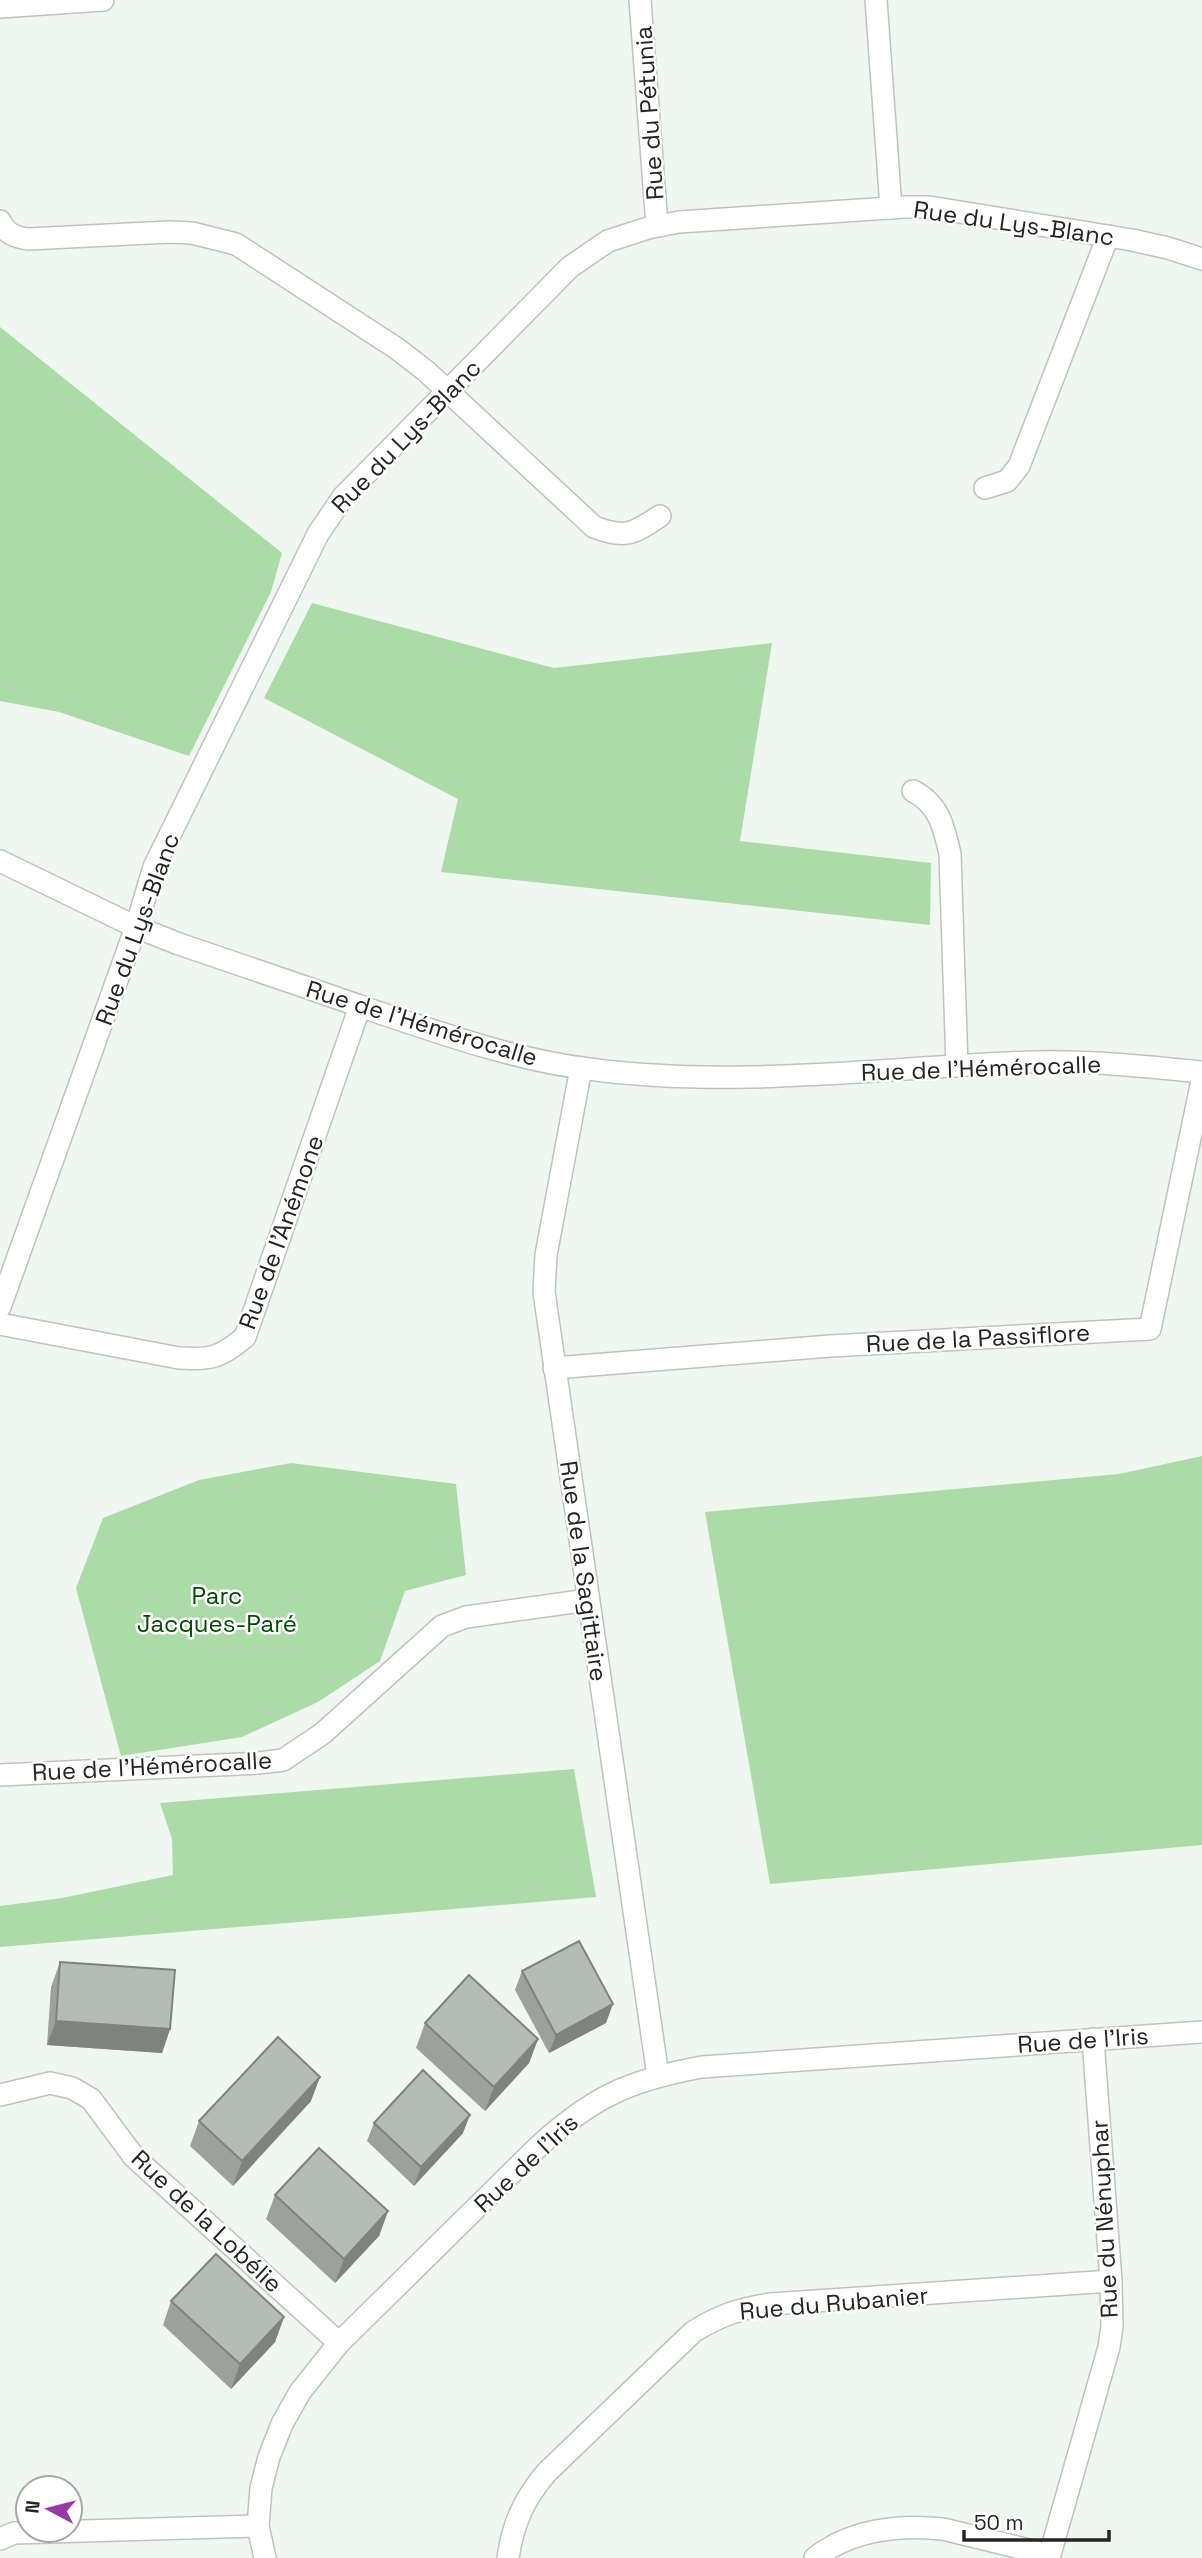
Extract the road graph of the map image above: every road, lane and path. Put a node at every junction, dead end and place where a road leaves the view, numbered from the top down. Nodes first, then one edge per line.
1 (103, 0) edge
2 (640, 0) edge
3 (876, 0) edge
4 (0, 8) edge
5 (891, 208) junction
6 (0, 221) edge
7 (657, 226) junction
8 (1108, 236) junction
9 (1202, 259) edge
10 (447, 392) junction
11 (985, 488) dead end
12 (660, 516) dead end
13 (913, 791) dead end
14 (0, 861) edge
15 (136, 927) junction
16 (360, 1006) junction
17 (957, 1066) junction
18 (581, 1068) junction
19 (1202, 1072) edge
20 (1202, 1081) edge
21 (0, 1307) edge
22 (0, 1324) edge
23 (554, 1368) junction
24 (589, 1600) junction
25 (0, 1775) edge
26 (1202, 2032) edge
27 (1093, 2039) junction
28 (658, 2076) junction
29 (0, 2095) edge
30 (1111, 2281) junction
31 (340, 2343) junction
32 (258, 2526) junction
33 (0, 2539) edge
34 (1049, 2557) edge
35 (265, 2558) edge
36 (508, 2558) edge
37 (815, 2558) edge

1 - 4 street
2 - 7 street, Rue du Pétunia
3 - 5 street
5 - 7 street, Rue du Lys-Blanc
5 - 8 street, Rue du Lys-Blanc
6 - 10 street
7 - 10 street, Rue du Lys-Blanc
8 - 9 street, Rue du Lys-Blanc
8 - 11 street
10 - 12 street
10 - 15 street, Rue du Lys-Blanc
13 - 17 street
14 - 15 street, Rue de l'Hémérocalle
15 - 16 street, Rue de l'Hémérocalle
15 - 21 street, Rue du Lys-Blanc
16 - 18 street, Rue de l'Hémérocalle
16 - 22 street, Rue de l'Anémone
17 - 18 street, Rue de l'Hémérocalle
17 - 19 street, Rue de l'Hémérocalle
18 - 23 street, Rue de la Sagittaire
20 - 23 street, Rue de la Passiflore
23 - 24 street, Rue de la Sagittaire
24 - 25 street, Rue de l'Hémérocalle
24 - 28 street, Rue de la Sagittaire
26 - 27 street, Rue de l'Iris
27 - 28 street, Rue de l'Iris
27 - 30 street, Rue du Nénuphar
28 - 31 street, Rue de l'Iris
29 - 31 street, Rue de la Lobélie
30 - 34 street, Rue du Nénuphar
30 - 36 street, Rue du Rubanier
31 - 32 street, Rue de l'Iris
32 - 33 street
32 - 35 street, Rue de l'Iris
34 - 37 street

